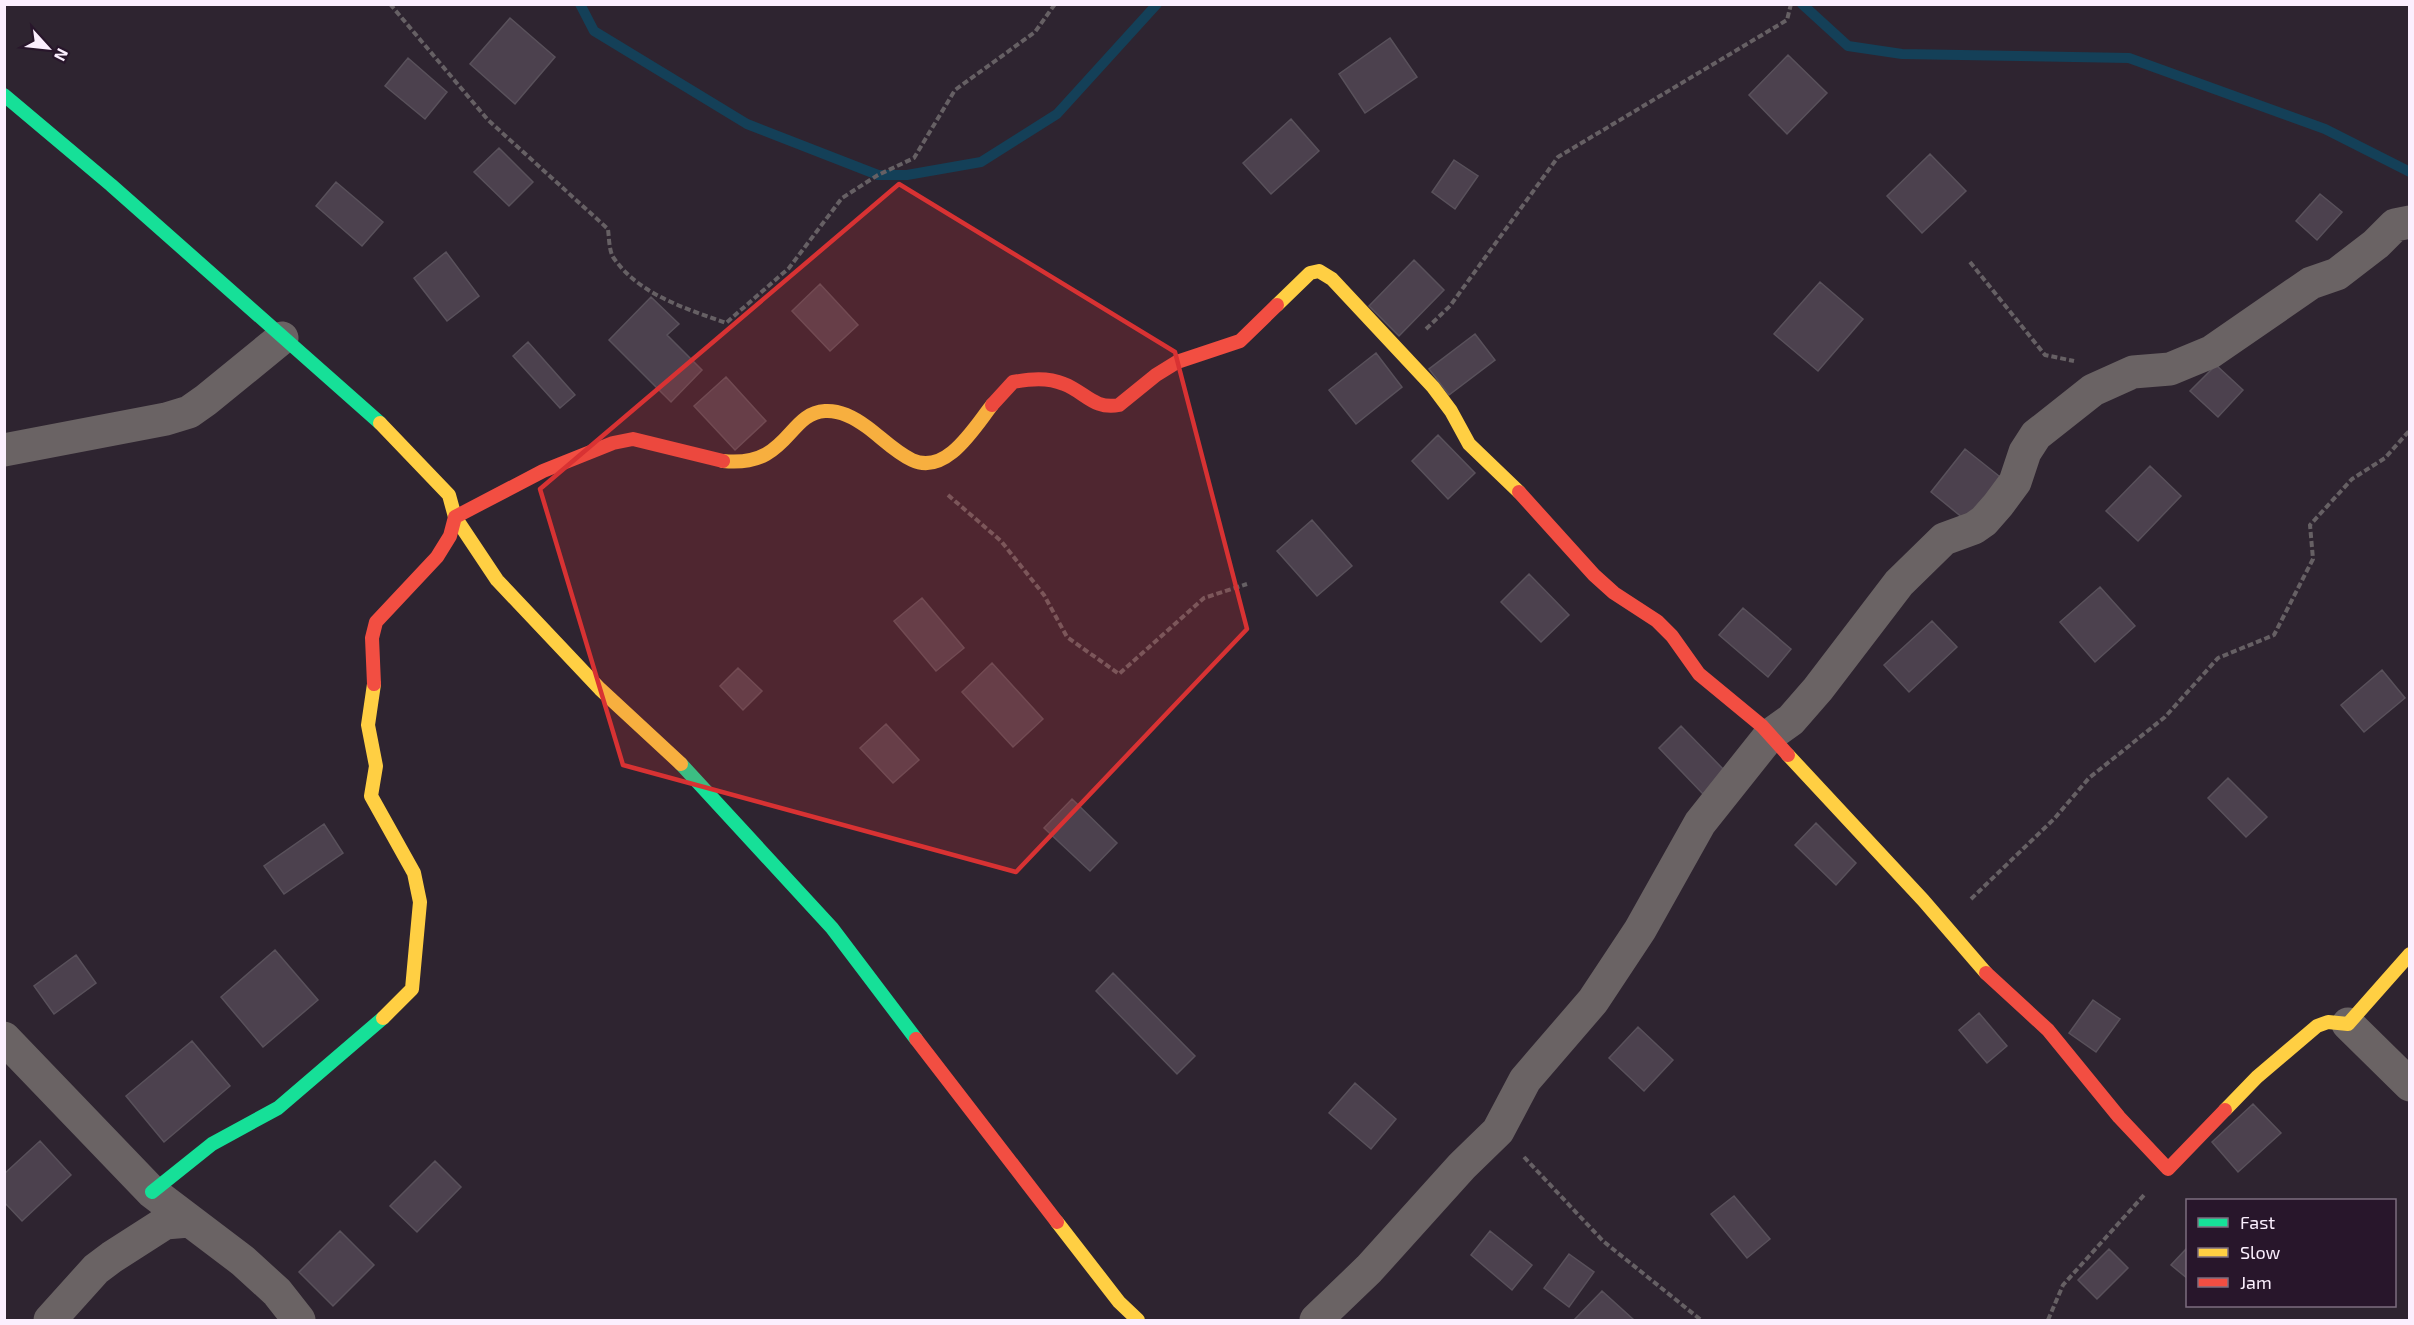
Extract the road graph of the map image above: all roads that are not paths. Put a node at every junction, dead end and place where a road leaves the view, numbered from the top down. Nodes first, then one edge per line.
1 (4, 95) edge
2 (2409, 222) edge
3 (282, 338) junction
4 (4, 450) edge
5 (455, 517) junction
6 (1770, 735) junction
7 (2409, 954) edge
8 (2348, 1024) junction
9 (4, 1038) edge
10 (2409, 1085) edge
11 (152, 1192) junction
12 (189, 1221) junction
13 (50, 1320) edge
14 (299, 1320) edge
15 (1138, 1320) edge
16 (1316, 1320) edge

1 - 3 street
2 - 6 street
3 - 4 street
3 - 5 street
5 - 6 street
5 - 11 street
5 - 15 street
6 - 8 street
6 - 16 street
7 - 8 street
8 - 10 street
9 - 11 street
11 - 12 street
12 - 13 street
12 - 14 street

